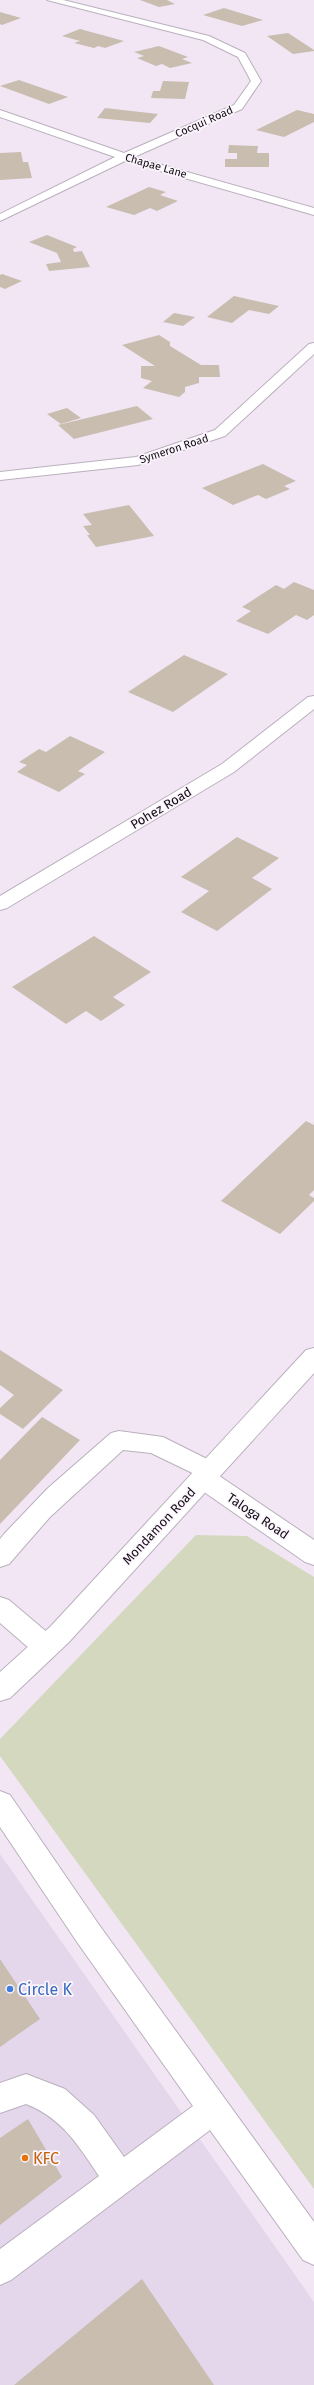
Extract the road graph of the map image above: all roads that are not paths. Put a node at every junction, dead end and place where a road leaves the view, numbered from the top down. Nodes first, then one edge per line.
1 (52, 0) edge
2 (0, 113) edge
3 (124, 157) junction
4 (314, 212) edge
5 (0, 218) edge
6 (314, 347) edge
7 (0, 476) edge
8 (314, 700) edge
9 (0, 904) edge
10 (314, 1357) edge
11 (206, 1475) junction
12 (314, 1554) edge
13 (0, 1557) edge
14 (0, 1608) edge
15 (46, 1647) junction
16 (0, 1689) edge
17 (0, 1804) edge
18 (0, 2098) edge
19 (215, 2108) junction
20 (120, 2179) junction
21 (314, 2249) edge
22 (0, 2269) edge

1 - 3 street, Cocqui Road
2 - 3 street, Chapae Lane
3 - 4 street, Chapae Lane
3 - 5 street, Cocqui Road
6 - 7 street, Symeron Road
8 - 9 street, Pohez Road
10 - 11 street, Mondamon Road
11 - 12 street, Taloga Road
11 - 13 lane
11 - 15 street, Mondamon Road
14 - 15 lane
15 - 16 street, Mondamon Road
17 - 19 lane
18 - 20 lane
19 - 20 lane
19 - 21 lane
20 - 22 lane

